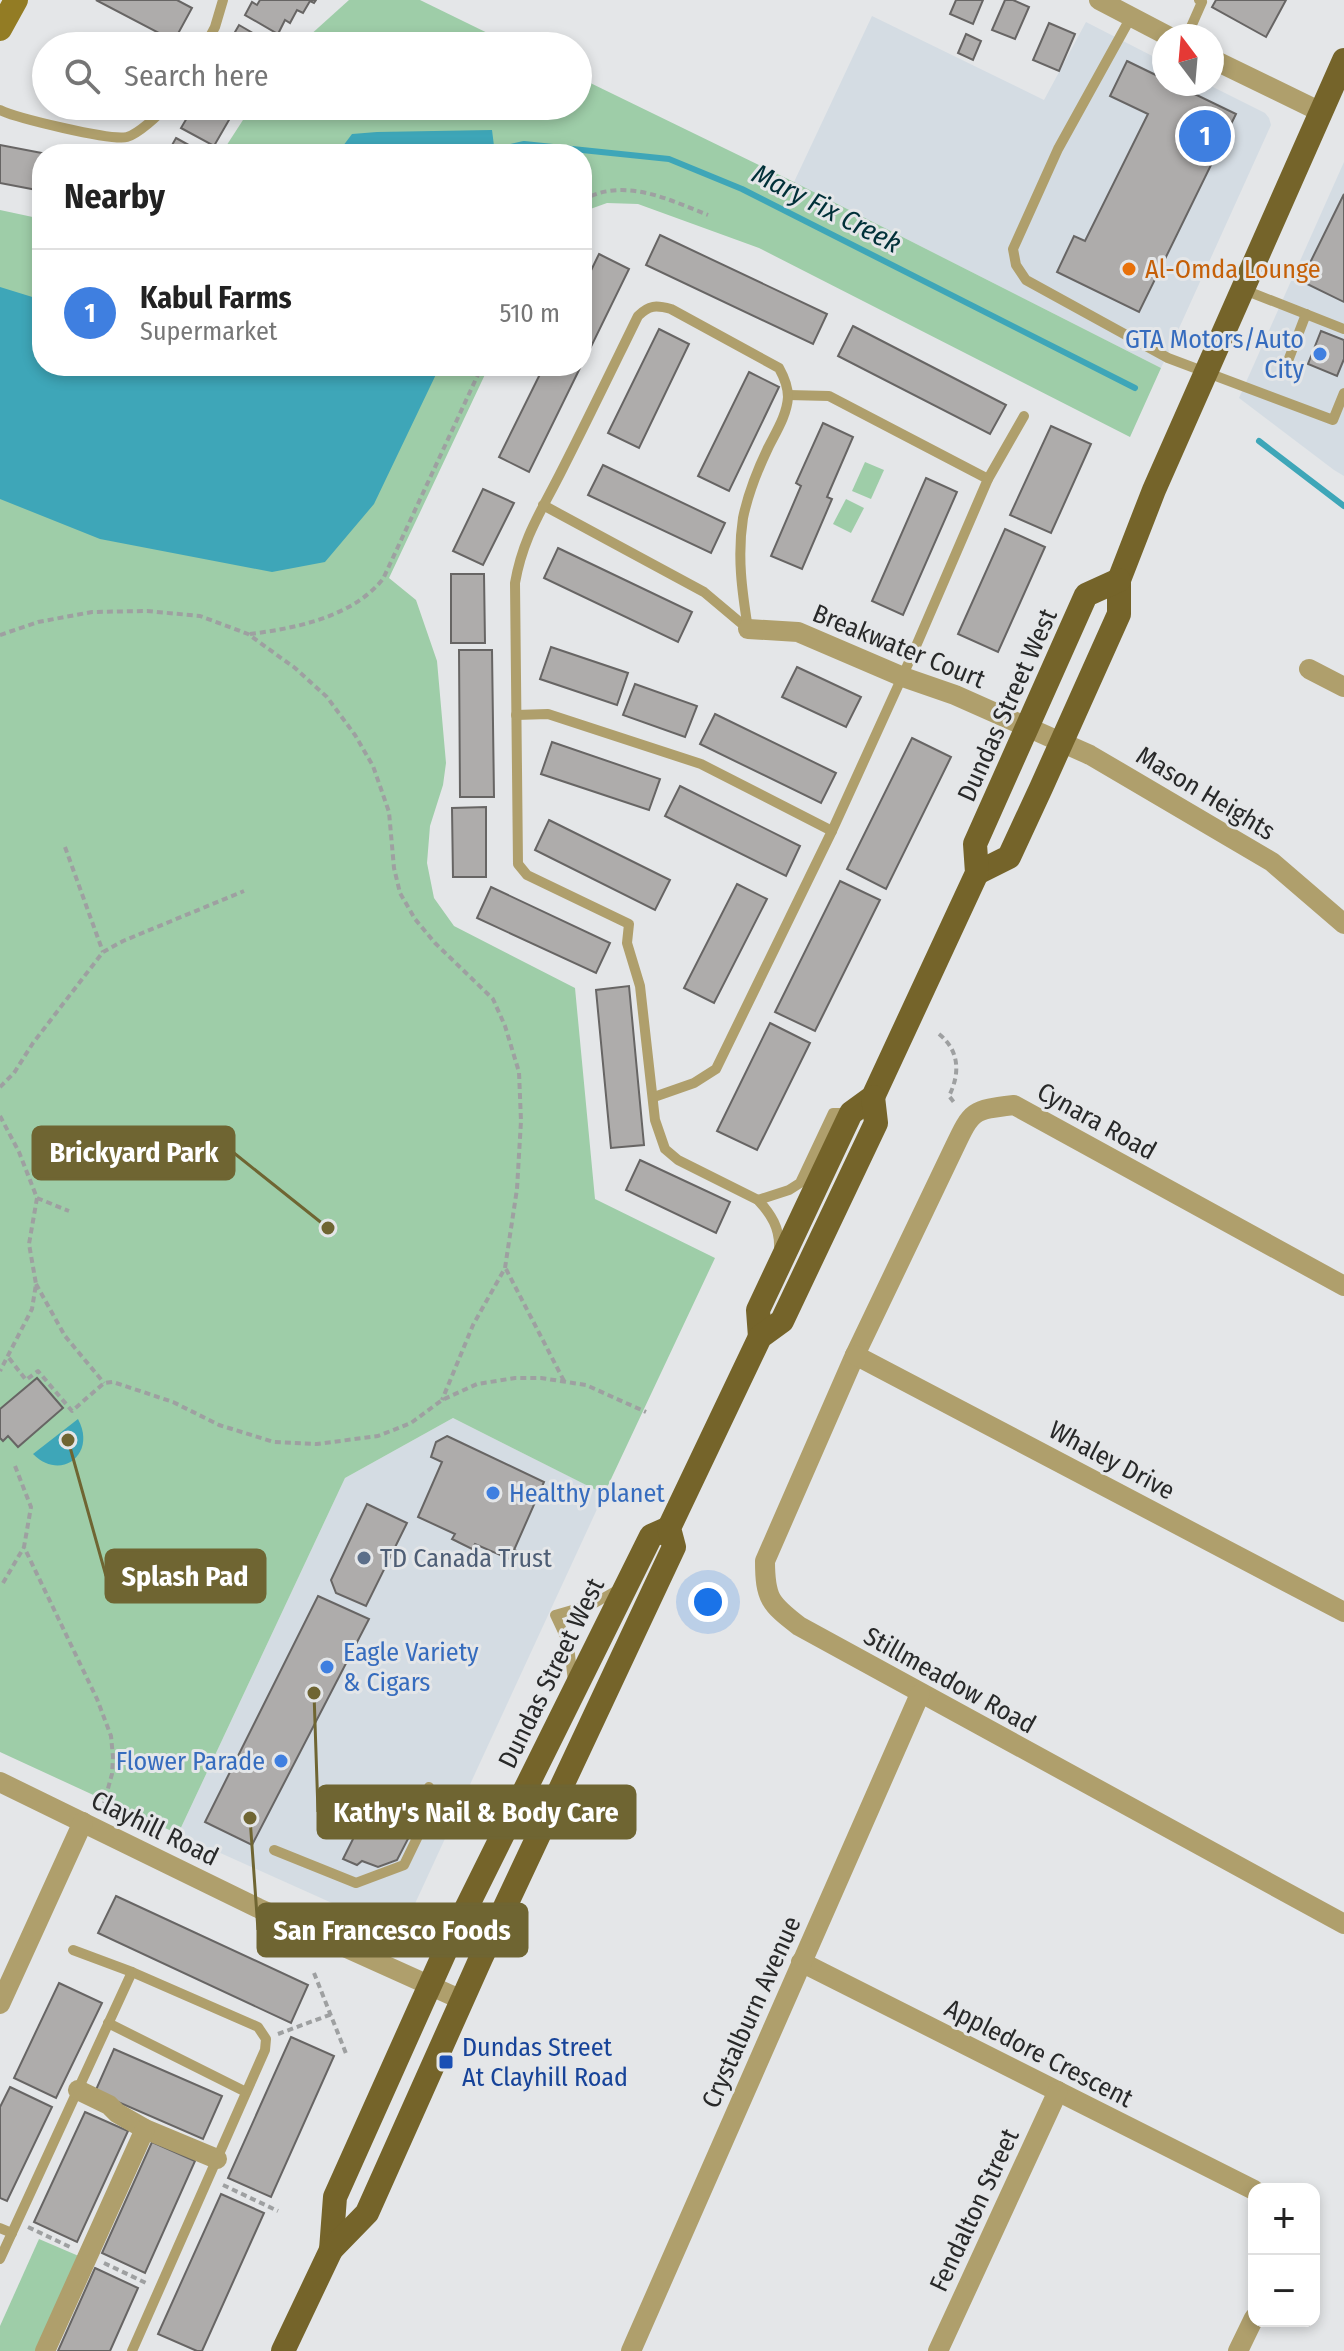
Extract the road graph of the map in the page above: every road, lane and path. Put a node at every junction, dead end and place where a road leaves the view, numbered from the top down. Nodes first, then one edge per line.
1 (16, 0) edge
2 (223, 0) edge
3 (1099, 0) edge
4 (1199, 0) edge
5 (1131, 17) junction
6 (1192, 24) edge
7 (1152, 28) edge
8 (0, 29) edge
9 (212, 32) edge
10 (1344, 60) edge
11 (1224, 65) edge
12 (0, 110) edge
13 (1321, 112) junction
14 (32, 118) edge
15 (38, 120) edge
16 (152, 120) edge
17 (592, 194) edge
18 (708, 215) dead end
19 (1242, 289) junction
20 (1306, 314) junction
21 (1344, 329) edge
22 (1288, 361) dead end
23 (1205, 373) junction
24 (477, 376) edge
25 (1344, 393) edge
26 (788, 395) junction
27 (1024, 416) dead end
28 (988, 479) junction
29 (543, 505) junction
30 (1119, 580) junction
31 (748, 629) junction
32 (248, 634) junction
33 (0, 635) edge
34 (1309, 669) dead end
35 (903, 677) junction
36 (1344, 687) edge
37 (516, 715) junction
38 (1028, 727) junction
39 (1061, 742) junction
40 (832, 831) junction
41 (65, 847) dead end
42 (977, 873) junction
43 (244, 891) dead end
44 (1344, 924) edge
45 (103, 952) junction
46 (939, 1034) dead end
47 (0, 1087) edge
48 (654, 1097) junction
49 (873, 1097) junction
50 (851, 1113) junction
51 (0, 1116) edge
52 (968, 1119) junction
53 (37, 1198) junction
54 (758, 1200) junction
55 (69, 1211) dead end
56 (505, 1268) junction
57 (778, 1269) junction
58 (36, 1284) junction
59 (1344, 1286) edge
60 (760, 1337) junction
61 (855, 1355) junction
62 (9, 1358) junction
63 (0, 1371) edge
64 (564, 1381) junction
65 (104, 1383) junction
66 (442, 1400) junction
67 (646, 1412) dead end
68 (15, 1466) dead end
69 (669, 1528) junction
70 (24, 1547) junction
71 (3, 1583) dead end
72 (627, 1583) junction
73 (1344, 1612) edge
74 (574, 1692) junction
75 (920, 1694) junction
76 (0, 1782) edge
77 (429, 1787) dead end
78 (104, 1803) dead end
79 (83, 1822) junction
80 (274, 1850) dead end
81 (1344, 1924) edge
82 (73, 1950) dead end
83 (801, 1962) junction
84 (132, 1972) junction
85 (314, 1973) dead end
86 (430, 1986) junction
87 (462, 2000) junction
88 (0, 2004) edge
89 (332, 2014) junction
90 (108, 2023) junction
91 (266, 2039) junction
92 (347, 2056) dead end
93 (78, 2090) junction
94 (1058, 2091) junction
95 (246, 2092) junction
96 (145, 2129) junction
97 (217, 2159) junction
98 (209, 2178) junction
99 (1248, 2187) edge
100 (278, 2211) dead end
101 (0, 2228) edge
102 (12, 2233) junction
103 (331, 2250) junction
104 (1, 2253) edge
105 (1250, 2327) edge
106 (45, 2351) edge
107 (132, 2351) edge
108 (283, 2351) edge
109 (631, 2351) edge
110 (938, 2351) edge
111 (1238, 2351) edge

1 - 8 street
2 - 9 lane
3 - 5 street
4 - 6 lane
5 - 7 street
5 - 23 lane
10 - 13 main road
11 - 13 street
12 - 14 lane
13 - 19 main road
15 - 16 lane
17 - 18 path
19 - 20 lane
19 - 23 main road
20 - 21 lane
20 - 22 lane
23 - 25 lane
23 - 30 main road
24 - 32 path
26 - 28 lane
26 - 29 lane
26 - 31 lane
27 - 28 lane
28 - 35 lane
29 - 31 lane
29 - 37 lane
30 - 38 main road, Dundas Street West
30 - 39 main road
31 - 35 street, Breakwater Court
32 - 33 path
32 - 56 path
34 - 36 street
35 - 38 street, Breakwater Court
35 - 40 lane
37 - 40 lane
37 - 48 lane
38 - 39 street, Mason Heights
38 - 42 main road, Dundas Street West
39 - 42 main road
39 - 44 street, Mason Heights
40 - 48 lane
41 - 45 path
42 - 49 main road, Dundas Street West
43 - 45 path
45 - 47 path
46 - 52 path
48 - 54 lane
49 - 50 main road, Dundas Street West
49 - 60 main road, Dundas Street West
50 - 54 lane
50 - 57 main road, Dundas Street West
51 - 53 path
52 - 59 street, Cynara Road
52 - 61 street
53 - 55 path
53 - 58 path
54 - 57 lane
56 - 64 path
56 - 66 path
57 - 60 main road, Dundas Street West
58 - 62 path
58 - 65 path
60 - 69 main road, Dundas Street West
61 - 73 street, Whaley Drive
61 - 75 street, Stillmeadow Road
62 - 63 path
62 - 65 path
64 - 66 path
64 - 67 path
65 - 66 path
68 - 70 path
69 - 72 main road, Dundas Street West
69 - 87 main road, Dundas Street West
70 - 71 path
70 - 78 path
72 - 74 main road, Dundas Street West
72 - 74 lane
74 - 86 main road, Dundas Street West
75 - 81 street, Stillmeadow Road
75 - 83 street, Crystalburn Avenue
76 - 79 street, Clayhill Road
77 - 80 lane
79 - 86 street, Clayhill Road
79 - 88 street
82 - 84 lane
83 - 94 street, Appledore Crescent
83 - 109 street, Crystalburn Avenue
84 - 90 lane
84 - 91 lane
85 - 89 path
86 - 87 street, Clayhill Road
86 - 103 main road, Dundas Street West
87 - 103 main road, Dundas Street West
89 - 91 path
89 - 92 path
90 - 93 lane
90 - 95 lane
91 - 95 lane
93 - 96 street
93 - 102 lane
94 - 99 street, Appledore Crescent
94 - 110 street, Fendalton Street
95 - 97 lane
96 - 97 street
96 - 106 street
97 - 98 lane
98 - 100 path
98 - 107 lane
101 - 102 lane
102 - 104 lane
103 - 108 main road, Dundas Street West
105 - 111 street

